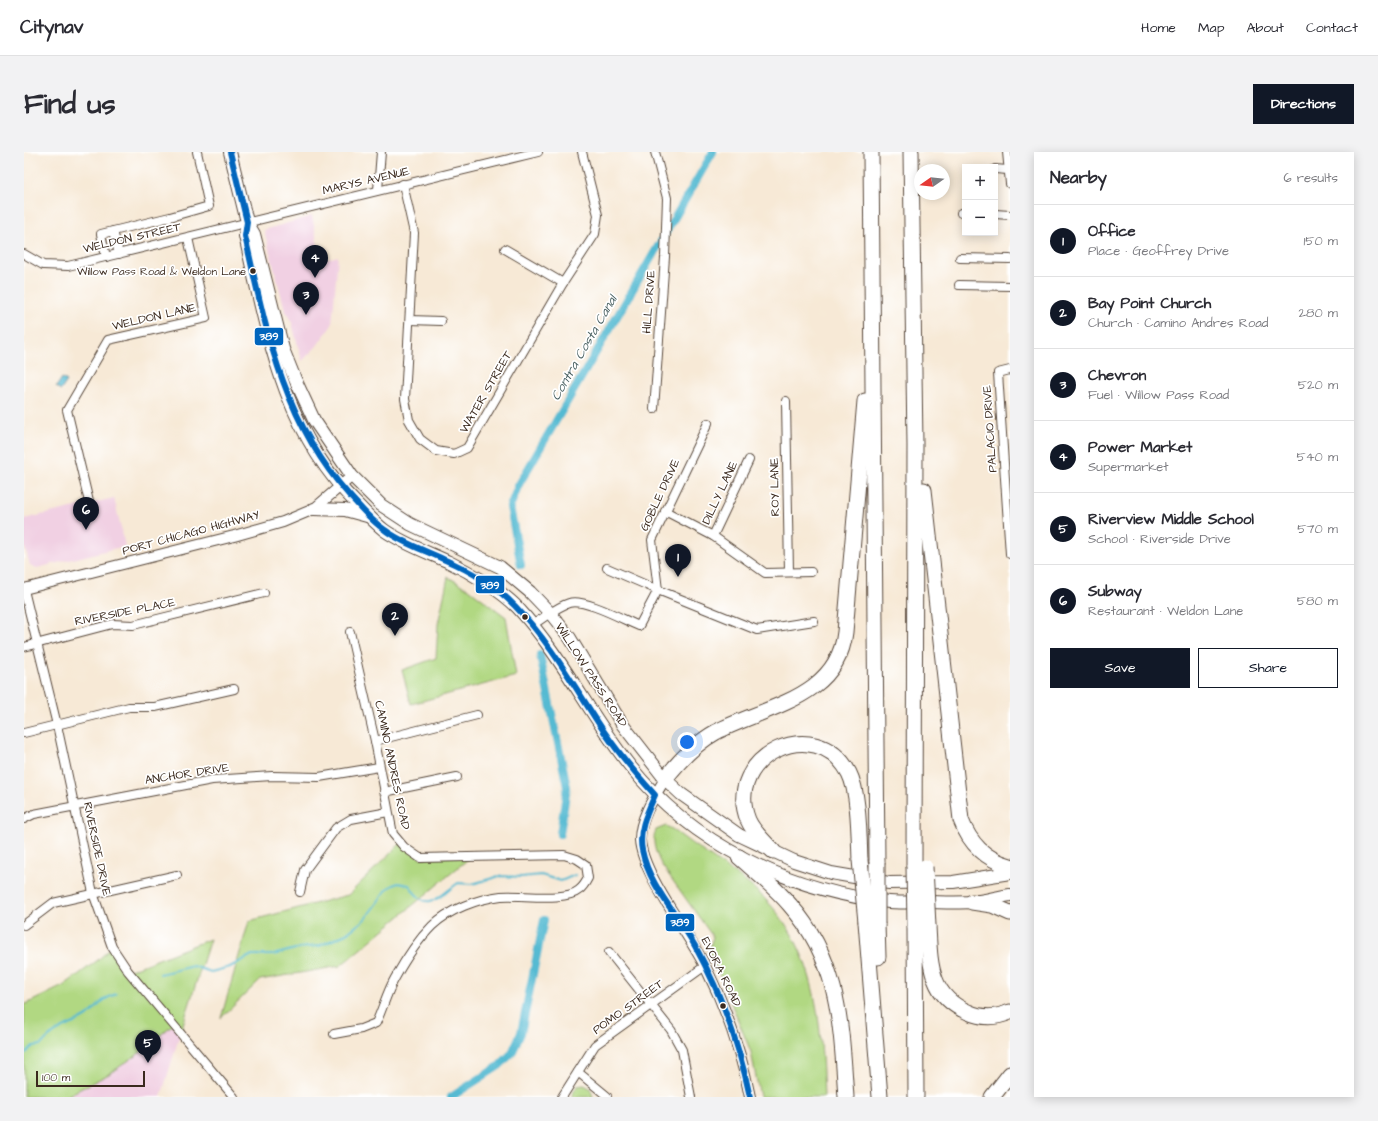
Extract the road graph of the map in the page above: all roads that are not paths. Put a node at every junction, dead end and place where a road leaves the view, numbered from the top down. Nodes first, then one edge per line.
1 (197, 152) edge
2 (230, 152) edge
3 (380, 152) edge
4 (538, 152) edge
5 (582, 152) edge
6 (655, 152) edge
7 (872, 152) edge
8 (911, 152) edge
9 (1007, 152) edge
10 (998, 169) edge
11 (1008, 170) junction
12 (403, 184) junction
13 (1010, 184) edge
14 (378, 190) junction
15 (998, 214) edge
16 (1010, 215) edge
17 (247, 222) junction
18 (113, 231) junction
19 (188, 238) junction
20 (505, 249) dead end
21 (24, 254) edge
22 (119, 254) junction
23 (106, 257) junction
24 (960, 258) dead end
25 (1010, 259) edge
26 (563, 283) junction
27 (959, 285) dead end
28 (1010, 286) edge
29 (410, 320) junction
30 (441, 321) dead end
31 (872, 362) junction
32 (1010, 370) edge
33 (786, 401) dead end
34 (654, 409) dead end
35 (708, 423) dead end
36 (1006, 434) edge
37 (915, 445) junction
38 (749, 460) dead end
39 (352, 476) junction
40 (339, 486) junction
41 (1009, 498) edge
42 (90, 506) dead end
43 (314, 509) junction
44 (665, 511) junction
45 (369, 516) junction
46 (713, 536) junction
47 (1010, 554) edge
48 (607, 568) dead end
49 (788, 572) junction
50 (811, 572) dead end
51 (24, 590) edge
52 (658, 590) junction
53 (264, 593) dead end
54 (552, 614) junction
55 (814, 621) dead end
56 (532, 625) junction
57 (350, 632) dead end
58 (37, 644) junction
59 (24, 647) edge
60 (234, 689) dead end
61 (477, 715) dead end
62 (58, 725) junction
63 (24, 733) edge
64 (375, 741) junction
65 (379, 767) junction
66 (457, 777) dead end
67 (665, 779) junction
68 (384, 792) junction
69 (655, 795) junction
70 (76, 807) junction
71 (388, 812) junction
72 (24, 819) edge
73 (773, 851) junction
74 (739, 857) junction
75 (1010, 866) edge
76 (1010, 873) edge
77 (177, 875) dead end
78 (300, 892) dead end
79 (93, 893) junction
80 (1010, 895) edge
81 (972, 902) junction
82 (1010, 912) edge
83 (872, 923) junction
84 (24, 925) edge
85 (921, 926) junction
86 (609, 952) dead end
87 (705, 966) junction
88 (652, 1003) junction
89 (1010, 1012) edge
90 (334, 1034) dead end
91 (578, 1072) junction
92 (1010, 1074) edge
93 (607, 1096) dead end
94 (234, 1097) edge
95 (562, 1097) edge
96 (691, 1097) edge
97 (750, 1097) edge
98 (846, 1097) edge
99 (880, 1097) edge
100 (916, 1097) edge
101 (992, 1097) edge

1 - 18 street
2 - 17 main road, WILLOW PASS ROAD
3 - 14 street
4 - 12 street, MARYS AVENUE
5 - 26 street, WATER STREET
6 - 34 street, HILL DRIVE
7 - 31 highway
8 - 37 highway
9 - 11 street
10 - 11 street
11 - 13 street
12 - 14 street, MARYS AVENUE
12 - 29 street, WATER STREET
14 - 17 street, MARYS AVENUE
15 - 16 street
17 - 19 street, WELDON STREET
17 - 39 main road, WILLOW PASS ROAD
17 - 40 main road, WILLOW PASS ROAD
18 - 22 street
18 - 23 street
19 - 22 street, WELDON STREET
19 - 42 street, WELDON LANE
20 - 26 street
21 - 23 street, WELDON STREET
22 - 23 street, WELDON STREET
24 - 25 street
26 - 29 street, WATER STREET
27 - 28 street
29 - 30 street
31 - 67 highway
31 - 83 highway, bridge
32 - 36 street, PALACIO DRIVE
33 - 49 street, ROY LANE
35 - 44 street, GOBLE DRIVE
36 - 41 street, PALACIO DRIVE
37 - 75 highway
37 - 85 highway, bridge
38 - 46 street, DILLY LANE
39 - 40 street, PORT CHICAGO HIGHWAY
39 - 54 main road, WILLOW PASS ROAD
40 - 43 street, PORT CHICAGO HIGHWAY
40 - 45 main road, WILLOW PASS ROAD
41 - 47 street, PALACIO DRIVE
43 - 45 main road
43 - 51 street, PORT CHICAGO HIGHWAY
44 - 46 street
44 - 52 street, GOBLE DRIVE
45 - 56 main road, WILLOW PASS ROAD
46 - 49 street
48 - 52 street
49 - 50 street
51 - 58 street, RIVERSIDE DRIVE
52 - 54 street
52 - 55 street
53 - 58 street, RIVERSIDE PLACE
54 - 56 street
54 - 67 main road, WILLOW PASS ROAD
56 - 69 main road, WILLOW PASS ROAD
57 - 64 street, CAMINO ANDRES ROAD
58 - 59 street, RIVERSIDE PLACE
58 - 62 street, RIVERSIDE DRIVE
60 - 62 street
61 - 64 street
62 - 63 street
62 - 70 street, RIVERSIDE DRIVE
64 - 65 street, CAMINO ANDRES ROAD
65 - 68 street, CAMINO ANDRES ROAD
65 - 70 street, ANCHOR DRIVE
66 - 68 street
67 - 69 street, EVORA ROAD
67 - 73 main road, WILLOW PASS ROAD
68 - 71 street, CAMINO ANDRES ROAD
69 - 74 main road, WILLOW PASS ROAD
69 - 87 street, EVORA ROAD
70 - 72 street, ANCHOR DRIVE
70 - 79 street, RIVERSIDE DRIVE
71 - 78 street
71 - 90 street, CAMINO ANDRES ROAD
73 - 76 main road, WILLOW PASS ROAD
73 - 83 highway, bridge
74 - 81 main road, WILLOW PASS ROAD
74 - 98 highway
77 - 79 street
79 - 84 street
79 - 94 street, RIVERSIDE DRIVE
80 - 81 main road, WILLOW PASS ROAD
81 - 82 highway
83 - 99 highway
85 - 89 highway
85 - 100 highway
86 - 88 street
87 - 88 street, POMO STREET
87 - 97 street, EVORA ROAD
88 - 91 street, POMO STREET
88 - 96 street
91 - 93 street
91 - 95 street, POMO STREET
92 - 101 highway

